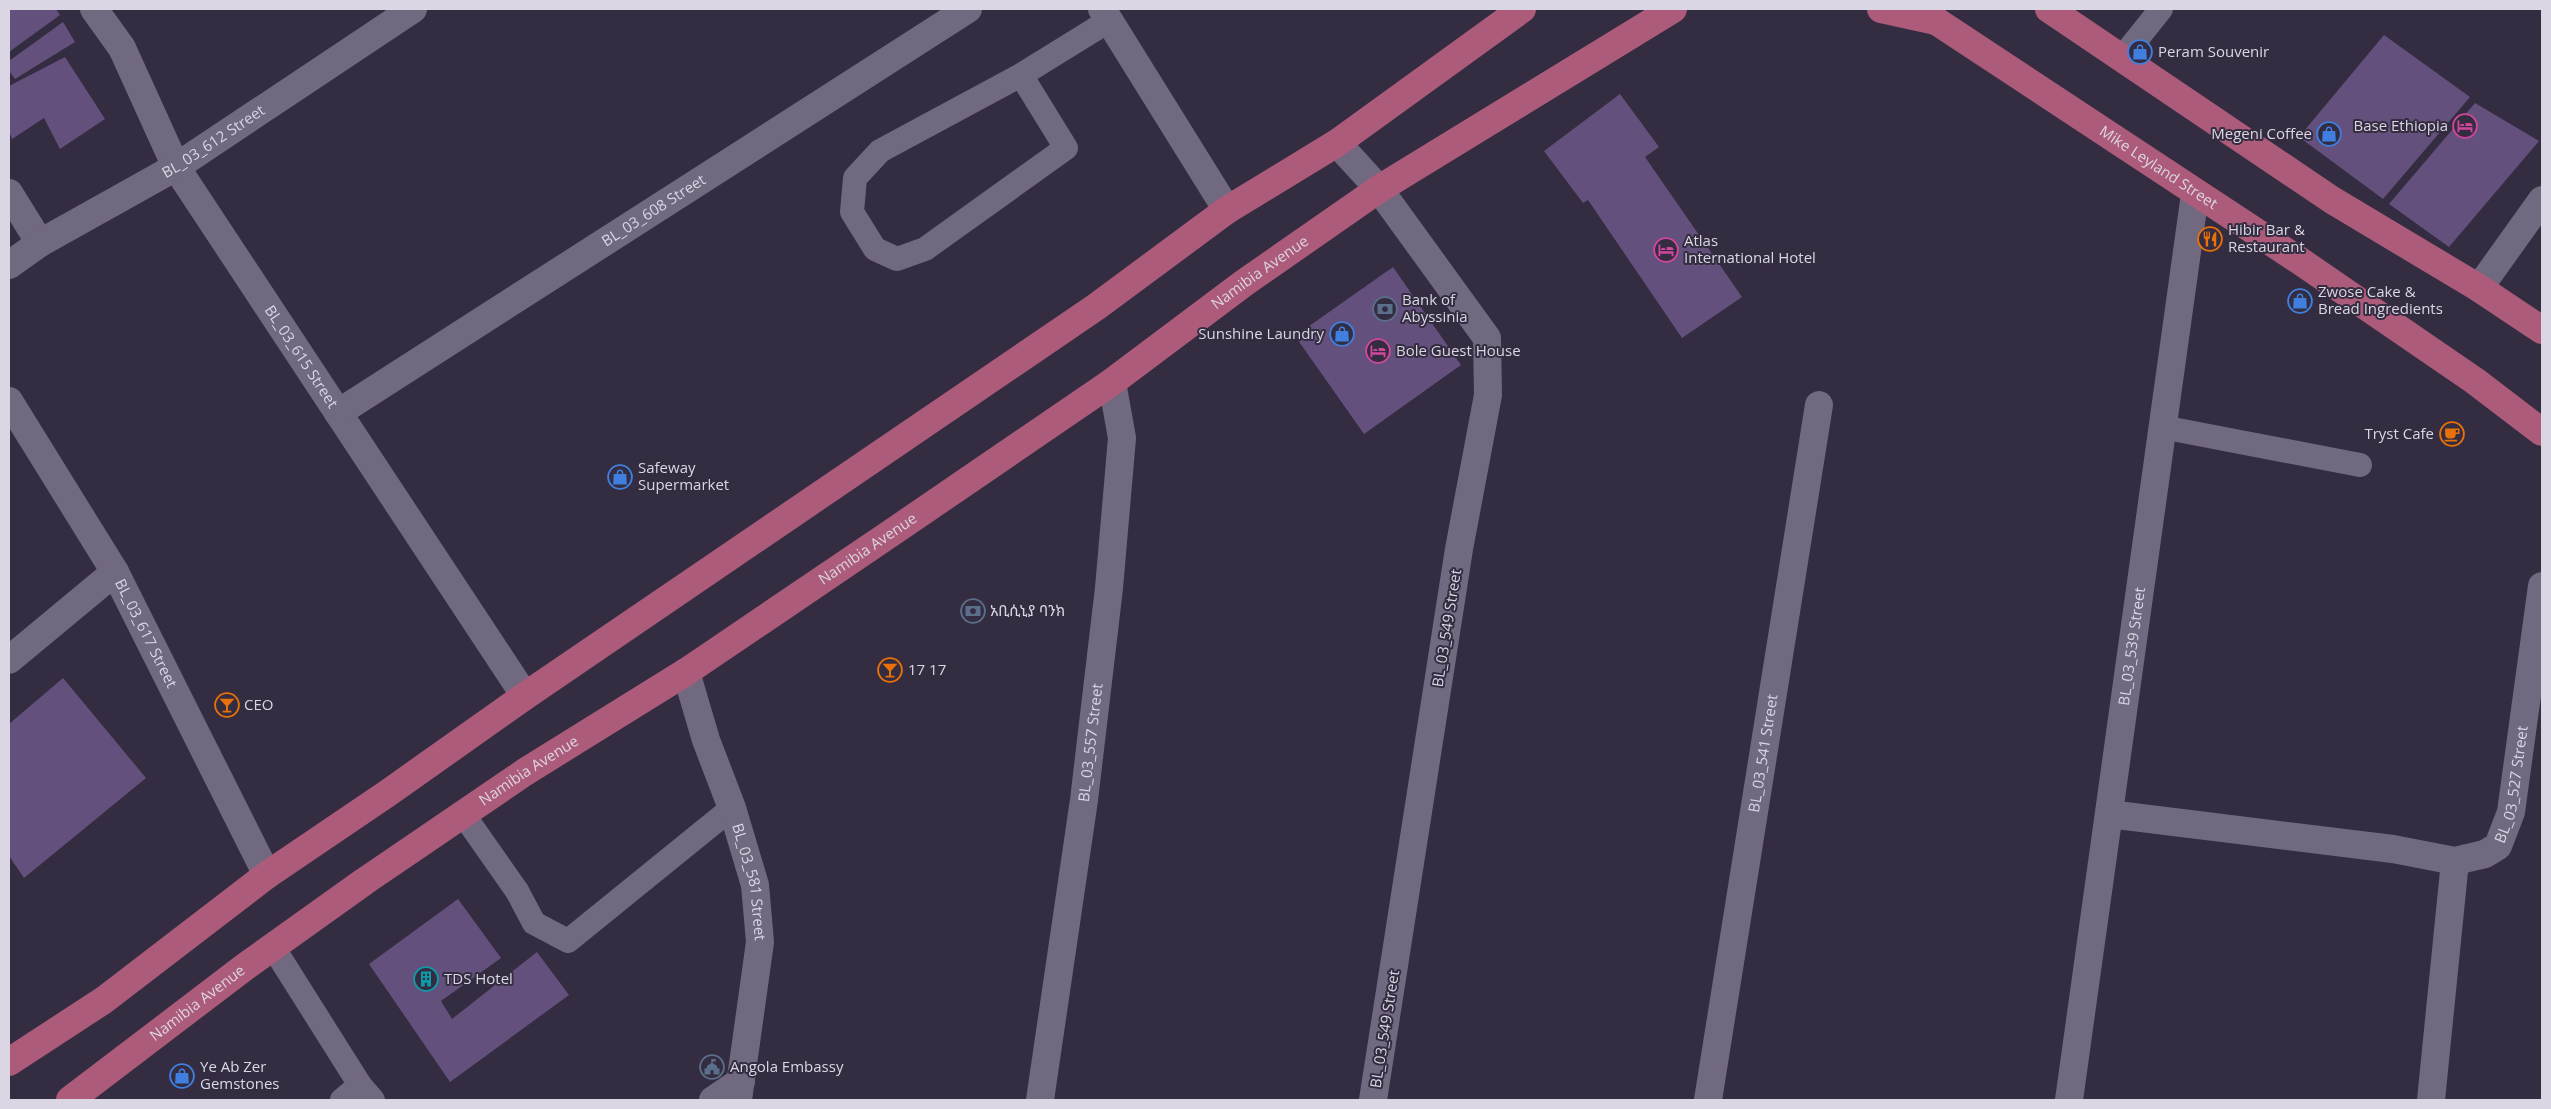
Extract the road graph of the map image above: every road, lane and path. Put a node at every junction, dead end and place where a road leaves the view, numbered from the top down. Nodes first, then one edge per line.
1 (94, 9) edge
2 (413, 9) edge
3 (968, 9) edge
4 (1522, 9) edge
5 (1693, 9) edge
6 (1881, 9) edge
7 (2049, 9) edge
8 (2161, 9) edge
9 (1670, 12) edge
10 (1106, 15) edge
11 (1927, 15) edge
12 (2121, 60) junction
13 (1021, 75) junction
14 (1337, 143) junction
15 (176, 167) junction
16 (1379, 189) junction
17 (9, 192) edge
18 (2194, 194) junction
19 (2542, 200) edge
20 (1227, 210) junction
21 (40, 243) junction
22 (9, 265) edge
23 (2479, 288) junction
24 (2542, 330) edge
25 (1112, 382) junction
26 (9, 401) edge
27 (1819, 405) dead end
28 (338, 412) junction
29 (2162, 427) junction
30 (2542, 432) edge
31 (2360, 465) dead end
32 (114, 572) junction
33 (2542, 586) edge
34 (9, 660) edge
35 (686, 672) junction
36 (525, 696) junction
37 (732, 808) junction
38 (463, 814) junction
39 (2109, 814) junction
40 (2455, 861) junction
41 (266, 875) junction
42 (272, 947) junction
43 (9, 1062) edge
44 (739, 1091) edge
45 (367, 1092) edge
46 (70, 1100) edge
47 (342, 1100) edge
48 (713, 1100) edge
49 (1040, 1100) edge
50 (1373, 1100) edge
51 (1708, 1100) edge
52 (2069, 1100) edge
53 (2431, 1100) edge

1 - 15 street, BL_03_615 Street
2 - 15 street, BL_03_612 Street
3 - 28 street, BL_03_608 Street
4 - 14 main road
5 - 9 main road, Namibia Avenue
6 - 11 main road
7 - 12 main road
8 - 12 lane
9 - 16 main road, Namibia Avenue
10 - 13 lane
10 - 20 street
11 - 18 main road, Mike Leyland Street
12 - 23 main road
13 - 13 lane
14 - 16 street, BL_03_549 Street
14 - 20 main road
15 - 21 street, BL_03_612 Street
15 - 28 street, BL_03_615 Street
16 - 25 main road, Namibia Avenue
16 - 50 street, BL_03_549 Street
17 - 21 street
18 - 29 street, BL_03_539 Street
18 - 30 main road, Mike Leyland Street
19 - 23 street
20 - 36 main road
21 - 22 street, BL_03_612 Street
23 - 24 main road
25 - 35 main road, Namibia Avenue
25 - 49 street, BL_03_557 Street
26 - 32 street, BL_03_617 Street
27 - 51 street, BL_03_541 Street
28 - 36 street, BL_03_615 Street
29 - 31 lane
29 - 39 street, BL_03_539 Street
32 - 34 street
32 - 41 street, BL_03_617 Street
33 - 40 street, BL_03_527 Street
35 - 37 street, BL_03_581 Street
35 - 38 main road, Namibia Avenue
36 - 41 main road
37 - 38 lane
37 - 44 street, BL_03_581 Street
38 - 42 main road, Namibia Avenue
39 - 40 street
39 - 52 street, BL_03_539 Street
40 - 53 street
41 - 43 main road
42 - 45 lane
42 - 46 main road, Namibia Avenue
44 - 48 street
45 - 47 lane

